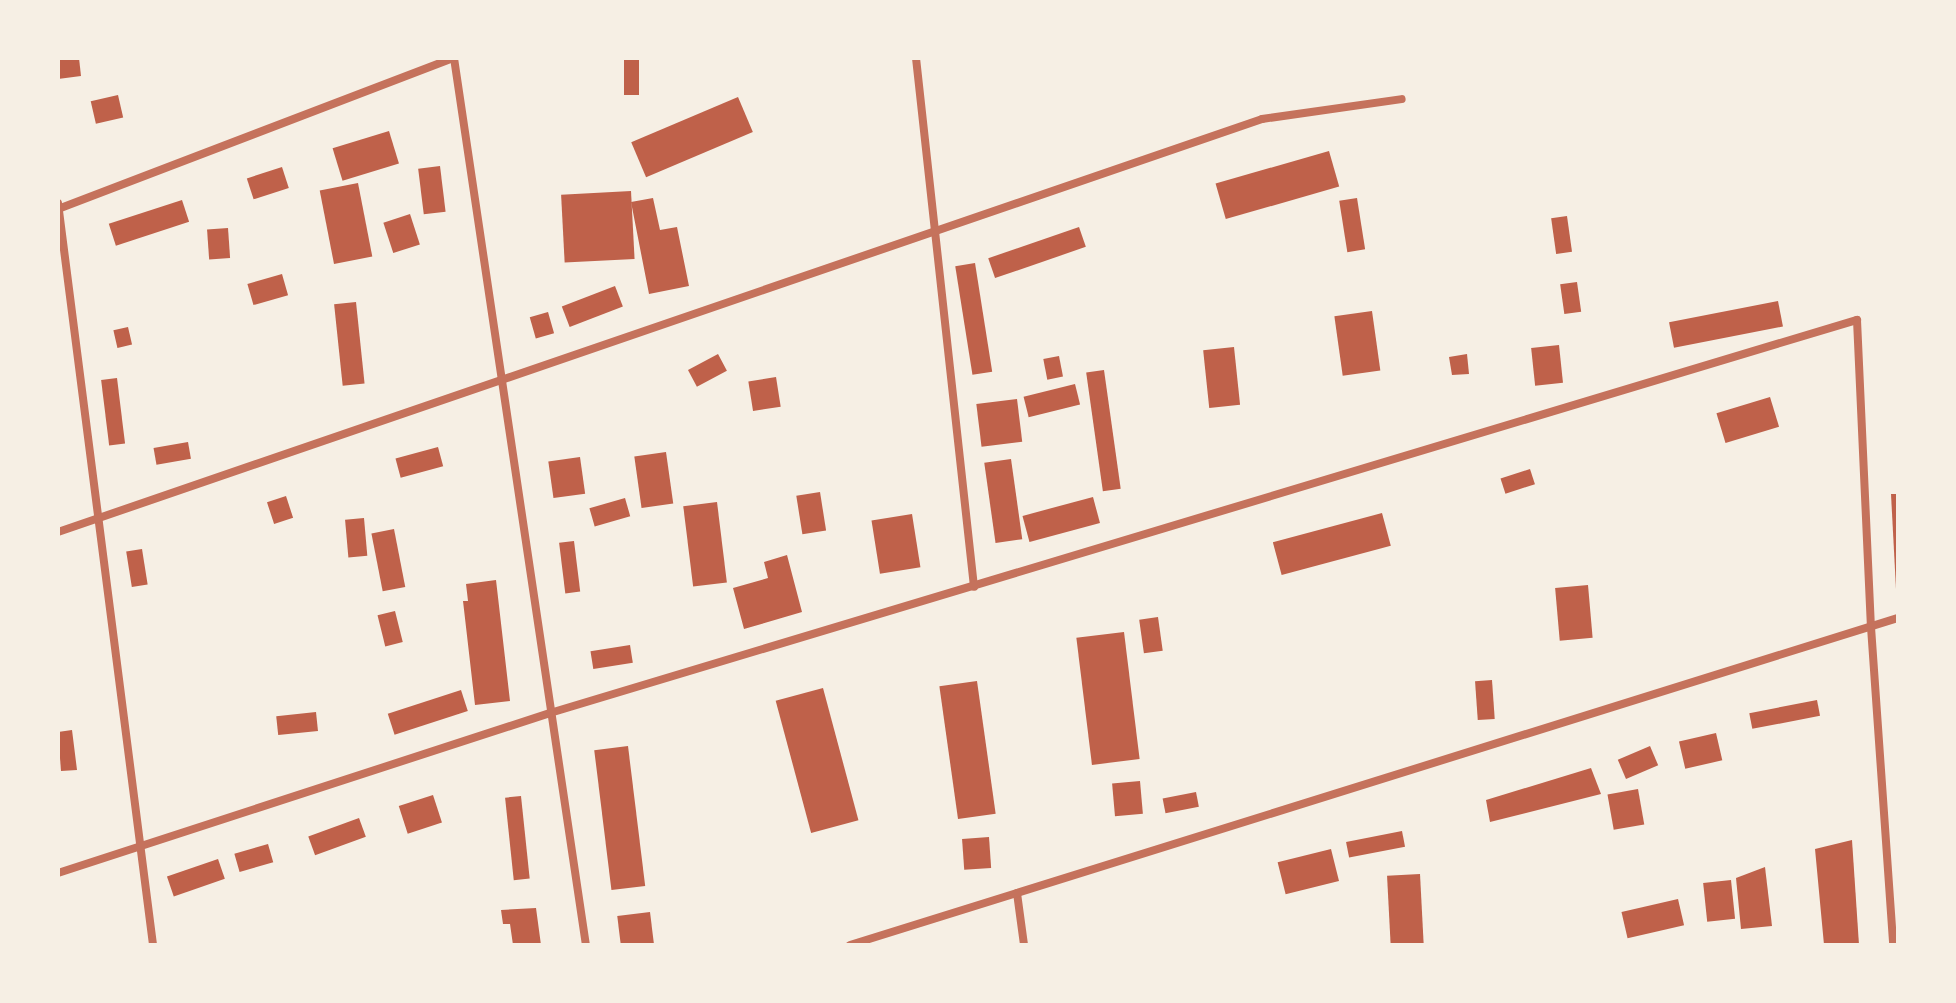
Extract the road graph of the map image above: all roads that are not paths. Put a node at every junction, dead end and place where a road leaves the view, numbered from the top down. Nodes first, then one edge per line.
1 (454, 58) edge
2 (916, 58) edge
3 (1402, 99) dead end
4 (58, 207) edge
5 (935, 231) junction
6 (501, 378) junction
7 (98, 518) junction
8 (58, 532) edge
9 (974, 587) junction
10 (1898, 618) edge
11 (1871, 627) junction
12 (550, 713) junction
13 (140, 846) junction
14 (58, 873) edge
15 (1017, 893) junction
16 (153, 945) edge
17 (586, 945) edge
18 (850, 945) edge
19 (1024, 945) edge
20 (1893, 945) edge

1 - 4 street
1 - 6 street
2 - 5 street
3 - 5 street
4 - 7 street
5 - 6 street
5 - 9 street
6 - 7 street
6 - 12 street
7 - 8 street
7 - 13 street
9 - 11 street
9 - 12 street
10 - 11 street
11 - 15 street
11 - 20 street
12 - 13 street
12 - 17 street
13 - 14 street
13 - 16 street
15 - 18 street
15 - 19 street

